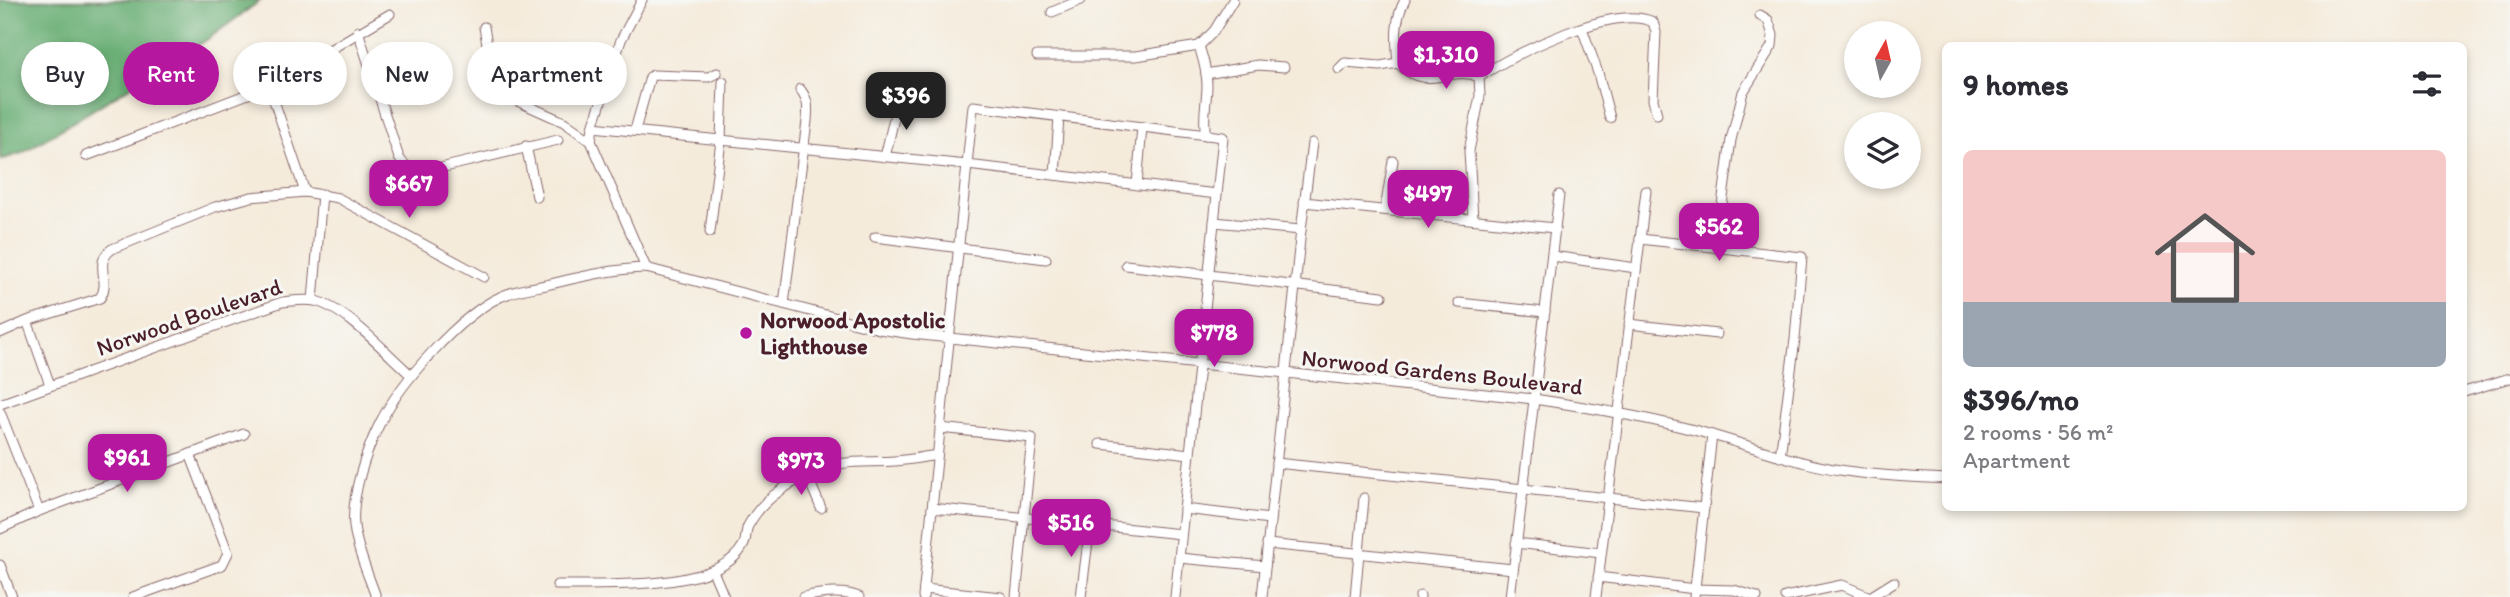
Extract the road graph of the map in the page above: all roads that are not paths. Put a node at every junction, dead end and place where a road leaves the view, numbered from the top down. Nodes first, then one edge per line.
1 (642, 0) edge
2 (1081, 0) edge
3 (1233, 0) edge
4 (1405, 0) edge
5 (1052, 12) dead end
6 (390, 14) dead end
7 (1759, 15) dead end
8 (484, 27) dead end
9 (1582, 28) junction
10 (358, 31) junction
11 (340, 42) edge
12 (1199, 46) junction
13 (1037, 56) dead end
14 (1398, 63) junction
15 (1284, 67) dead end
16 (1339, 69) dead end
17 (718, 73) dead end
18 (1206, 74) junction
19 (1479, 77) junction
20 (723, 82) dead end
21 (800, 89) dead end
22 (233, 100) edge
23 (898, 101) dead end
24 (275, 105) edge
25 (1657, 114) dead end
26 (1059, 117) junction
27 (1610, 118) dead end
28 (593, 127) junction
29 (1142, 127) junction
30 (635, 130) junction
31 (1206, 135) junction
32 (558, 140) dead end
33 (721, 140) junction
34 (591, 141) junction
35 (1312, 143) dead end
36 (526, 146) junction
37 (804, 149) junction
38 (86, 156) dead end
39 (885, 157) junction
40 (1393, 161) dead end
41 (967, 165) junction
42 (1055, 175) junction
43 (1137, 185) junction
44 (1646, 191) dead end
45 (305, 192) junction
46 (322, 194) junction
47 (1217, 194) junction
48 (1559, 195) dead end
49 (537, 197) dead end
50 (1304, 202) junction
51 (1385, 210) junction
52 (1473, 219) junction
53 (1214, 222) junction
54 (1555, 228) junction
55 (1301, 230) junction
56 (710, 232) dead end
57 (875, 237) dead end
58 (1640, 239) junction
59 (1716, 248) junction
60 (958, 249) junction
61 (1552, 256) junction
62 (1046, 259) dead end
63 (1126, 265) dead end
64 (646, 268) junction
65 (1636, 268) junction
66 (1209, 275) junction
67 (484, 277) dead end
68 (1295, 285) junction
69 (1382, 296) dead end
70 (313, 300) junction
71 (1459, 303) dead end
72 (784, 304) junction
73 (1545, 312) junction
74 (1629, 324) junction
75 (29, 326) dead end
76 (0, 333) edge
77 (1717, 334) dead end
78 (950, 339) junction
79 (1199, 365) junction
80 (1285, 374) junction
81 (411, 375) junction
82 (2510, 378) edge
83 (50, 385) junction
84 (2467, 391) edge
85 (1534, 399) junction
86 (0, 404) edge
87 (0, 412) edge
88 (1619, 412) junction
89 (940, 428) junction
90 (244, 434) dead end
91 (1712, 435) junction
92 (1100, 444) dead end
93 (190, 454) junction
94 (1190, 454) junction
95 (937, 455) junction
96 (1780, 457) junction
97 (1276, 463) junction
98 (807, 475) junction
99 (1942, 479) edge
100 (1523, 489) junction
101 (1364, 498) dead end
102 (1607, 498) junction
103 (821, 508) dead end
104 (1704, 508) junction
105 (932, 509) junction
106 (1184, 509) junction
107 (39, 511) junction
108 (1025, 518) junction
109 (1270, 519) junction
110 (1090, 525) junction
111 (0, 529) edge
112 (1181, 534) junction
113 (1516, 543) junction
114 (1267, 544) junction
115 (1601, 553) junction
116 (1358, 554) junction
117 (1179, 558) junction
118 (0, 565) edge
119 (1265, 566) junction
120 (1513, 569) junction
121 (713, 570) junction
122 (1598, 577) junction
123 (1894, 582) dead end
124 (557, 584) dead end
125 (923, 593) edge
126 (1695, 593) edge
127 (12, 597) edge
128 (133, 597) edge
129 (376, 597) edge
130 (724, 597) edge
131 (803, 597) edge
132 (859, 597) edge
133 (1000, 597) edge
134 (1016, 597) edge
135 (1081, 597) edge
136 (1175, 597) edge
137 (1262, 597) edge
138 (1354, 597) edge
139 (1510, 597) edge
140 (1596, 597) edge
141 (1757, 597) edge
142 (1785, 597) edge
143 (1870, 597) edge

1 - 28 street
2 - 5 street
3 - 12 street
4 - 14 street
6 - 10 street
7 - 59 street
8 - 34 street
9 - 19 street
9 - 25 street
9 - 27 street
10 - 11 street
10 - 36 street
12 - 13 street
12 - 18 street
14 - 16 street
14 - 19 street
15 - 18 street
17 - 30 street
18 - 31 street
19 - 52 street
20 - 33 street
21 - 37 street
22 - 38 street
23 - 39 street
24 - 45 street
26 - 29 street
26 - 41 street
26 - 42 street
28 - 30 street
28 - 34 street
29 - 31 street
29 - 43 street
30 - 33 street
31 - 47 street
32 - 36 street
33 - 37 street
33 - 56 street
34 - 64 street
35 - 50 street
36 - 49 street
37 - 39 street
37 - 72 street
39 - 41 street
40 - 51 street
41 - 42 street
41 - 60 street
42 - 43 street
43 - 47 street
44 - 58 street
45 - 46 street
45 - 76 street
46 - 67 street
46 - 70 street
47 - 53 street
48 - 54 street
50 - 51 street
50 - 55 street
51 - 52 street
52 - 54 street
53 - 55 street
53 - 66 street
54 - 61 street
55 - 68 street
57 - 60 street
58 - 59 street
58 - 65 street
59 - 96 street
60 - 62 street
60 - 78 street
61 - 65 street
61 - 73 street
63 - 66 street
64 - 72 street, Norwood Gardens Boulevard
64 - 81 street, Norwood Gardens Boulevard
65 - 74 street
66 - 68 street
66 - 79 street
68 - 69 street
68 - 80 street
70 - 81 street, Norwood Boulevard
70 - 83 street, Norwood Boulevard
71 - 73 street
72 - 78 street, Norwood Gardens Boulevard
73 - 85 street
74 - 77 street
74 - 88 street
75 - 83 street
78 - 79 street, Norwood Gardens Boulevard
78 - 89 street
79 - 80 street, Norwood Gardens Boulevard
79 - 94 street
80 - 85 street, Norwood Gardens Boulevard
80 - 97 street
81 - 129 street, Norwood Gardens Boulevard
82 - 84 street
83 - 86 street, Norwood Boulevard
85 - 88 street, Norwood Gardens Boulevard
85 - 100 street
87 - 107 street
88 - 91 street, Norwood Gardens Boulevard
88 - 102 street
89 - 95 street
89 - 108 street
90 - 93 street
91 - 96 street, Norwood Gardens Boulevard
91 - 104 street
92 - 94 street
93 - 107 street
93 - 128 street
94 - 106 street
95 - 98 street
95 - 105 street
96 - 99 street, Norwood Gardens Boulevard
97 - 100 street
97 - 109 street
98 - 103 street
98 - 121 street
100 - 102 street
100 - 113 street
101 - 116 street
102 - 104 street
102 - 115 street
104 - 126 street
105 - 108 street
105 - 125 street
106 - 109 street
106 - 112 street
107 - 111 street
108 - 110 street
108 - 134 street
109 - 114 street
110 - 112 street
110 - 135 street
112 - 117 street
113 - 115 street
113 - 120 street
114 - 116 street
114 - 119 street
115 - 122 street
116 - 120 street
116 - 138 street
117 - 119 street
117 - 136 street
118 - 127 street
119 - 137 street
120 - 139 street
121 - 124 street
121 - 130 street
122 - 126 street
122 - 140 street
123 - 143 street
125 - 133 street
126 - 141 street
131 - 132 street
142 - 143 street

